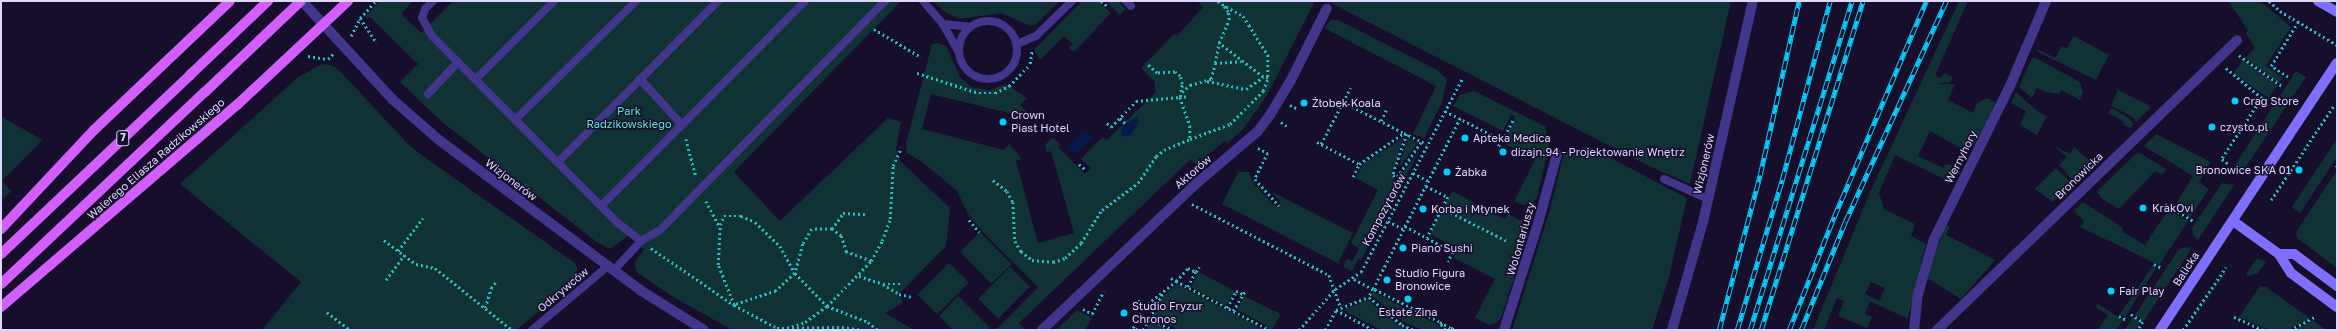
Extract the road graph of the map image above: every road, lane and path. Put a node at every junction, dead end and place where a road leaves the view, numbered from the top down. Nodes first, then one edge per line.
1 (230, 1) edge
2 (268, 1) edge
3 (302, 1) edge
4 (348, 1) edge
5 (376, 1) edge
6 (433, 1) edge
7 (554, 1) edge
8 (636, 1) edge
9 (718, 1) edge
10 (804, 1) edge
11 (885, 1) edge
12 (923, 1) edge
13 (1072, 1) edge
14 (1101, 1) edge
15 (1218, 1) edge
16 (1753, 1) edge
17 (2046, 1) edge
18 (2269, 1) edge
19 (2318, 1) edge
20 (1222, 4) junction
21 (1110, 7) dead end
22 (1327, 8) dead end
23 (2337, 12) edge
24 (360, 18) junction
25 (2298, 22) junction
26 (865, 24) junction
27 (943, 24) junction
28 (323, 25) junction
29 (970, 27) junction
30 (351, 37) dead end
31 (2236, 40) dead end
32 (377, 43) dead end
33 (1219, 43) junction
34 (1017, 44) junction
35 (2337, 45) edge
36 (1033, 48) dead end
37 (2228, 48) junction
38 (960, 55) junction
39 (329, 57) dead end
40 (921, 57) dead end
41 (310, 58) dead end
42 (2216, 60) junction
43 (1242, 61) junction
44 (458, 62) junction
45 (1146, 63) dead end
46 (1215, 63) junction
47 (2337, 63) edge
48 (917, 73) dead end
49 (1263, 77) junction
50 (2288, 77) dead end
51 (1268, 78) junction
52 (476, 79) junction
53 (640, 79) junction
54 (1462, 79) dead end
55 (1207, 82) junction
56 (2282, 86) dead end
57 (1350, 88) dead end
58 (1182, 92) junction
59 (428, 94) dead end
60 (1186, 97) dead end
61 (1180, 98) junction
62 (2262, 98) junction
63 (1343, 102) junction
64 (2270, 104) dead end
65 (2334, 105) dead end
66 (1387, 108) dead end
67 (1445, 111) junction
68 (1120, 118) junction
69 (1460, 118) junction
70 (1514, 118) dead end
71 (516, 119) junction
72 (1381, 121) junction
73 (1107, 123) dead end
74 (1126, 124) dead end
75 (682, 125) junction
76 (1405, 133) junction
77 (1190, 140) junction
78 (1502, 140) junction
79 (1317, 142) dead end
80 (1422, 142) junction
81 (1321, 144) junction
82 (1427, 144) junction
83 (901, 148) dead end
84 (1498, 148) dead end
85 (1556, 154) dead end
86 (558, 162) junction
87 (1079, 164) dead end
88 (1359, 164) junction
89 (2230, 166) dead end
90 (1085, 170) dead end
91 (1413, 173) junction
92 (1353, 177) dead end
93 (1664, 178) dead end
94 (1255, 179) dead end
95 (993, 180) dead end
96 (1429, 181) junction
97 (1426, 186) junction
98 (699, 190) junction
99 (1181, 198) junction
100 (1708, 198) junction
101 (2271, 200) dead end
102 (2165, 204) dead end
103 (602, 206) junction
104 (1278, 206) dead end
105 (1442, 208) junction
106 (865, 214) dead end
107 (423, 218) dead end
108 (969, 220) dead end
109 (1388, 221) junction
110 (2193, 221) dead end
111 (2233, 221) junction
112 (720, 225) junction
113 (1404, 228) junction
114 (1, 229) edge
115 (832, 229) junction
116 (979, 232) dead end
117 (1427, 238) junction
118 (384, 240) dead end
119 (1507, 240) dead end
120 (641, 241) junction
121 (398, 250) junction
122 (1, 254) edge
123 (2279, 254) junction
124 (404, 255) junction
125 (871, 261) junction
126 (1448, 262) dead end
127 (2154, 264) dead end
128 (1199, 267) dead end
129 (2226, 267) dead end
130 (611, 268) junction
131 (2162, 268) dead end
132 (1196, 272) junction
133 (795, 273) junction
134 (859, 276) junction
135 (1171, 278) dead end
136 (1354, 279) junction
137 (386, 280) dead end
138 (496, 282) dead end
139 (1176, 282) junction
140 (1, 284) edge
141 (883, 284) junction
142 (900, 284) dead end
143 (1106, 286) dead end
144 (2337, 286) edge
145 (1188, 287) junction
146 (1335, 289) junction
147 (1373, 289) junction
148 (1245, 291) dead end
149 (1163, 292) junction
150 (1243, 294) junction
151 (912, 296) dead end
152 (1369, 297) junction
153 (1138, 300) dead end
154 (734, 305) junction
155 (827, 306) junction
156 (1, 307) edge
157 (1144, 307) junction
158 (2337, 307) edge
159 (485, 308) junction
160 (1228, 308) junction
161 (1341, 308) junction
162 (1336, 310) junction
163 (1087, 311) dead end
164 (1234, 311) junction
165 (327, 312) dead end
166 (2131, 314) dead end
167 (2119, 316) dead end
168 (2316, 316) dead end
169 (2234, 317) dead end
170 (1150, 318) junction
171 (2127, 320) dead end
172 (1439, 322) junction
173 (1453, 326) dead end
174 (345, 328) edge
175 (777, 329) edge
176 (350, 330) edge
177 (512, 330) edge
178 (532, 330) edge
179 (704, 330) edge
180 (783, 330) edge
181 (863, 330) edge
182 (878, 330) edge
183 (1042, 330) edge
184 (1137, 330) edge
185 (1143, 330) edge
186 (1174, 330) edge
187 (1265, 330) edge
188 (1299, 330) edge
189 (1325, 330) edge
190 (1374, 330) edge
191 (1414, 330) edge
192 (1445, 330) edge
193 (1504, 330) edge
194 (1672, 330) edge
195 (1914, 330) edge
196 (1937, 330) edge
197 (2138, 330) edge
198 (2160, 330) edge
199 (2183, 330) edge
200 (2263, 330) edge
201 (2290, 330) edge

1 - 114 main road
2 - 122 main road, 7, bridge
3 - 28 street
3 - 140 main road, Walerego Eliasza Radzikowskiego / 7, bridge
4 - 28 main road, Walerego Eliasza Radzikowskiego
5 - 24 path
6 - 44 lane
7 - 52 lane
8 - 71 lane
9 - 53 lane
10 - 75 lane
11 - 26 lane, Odkrywców
12 - 27 lane
13 - 34 lane
14 - 21 path
15 - 20 path
16 - 100 street, Wizjonerów
17 - 195 street, Wernyhory
18 - 25 path
19 - 23 street
20 - 33 path
20 - 51 path
22 - 99 street, Aktorów
24 - 30 path
24 - 32 path
25 - 35 path
25 - 50 path
26 - 40 path
26 - 98 lane, Odkrywców
27 - 29 lane
27 - 38 lane
28 - 130 street, Wizjonerów
28 - 156 main road, Walerego Eliasza Radzikowskiego
29 - 34 lane
29 - 38 lane
31 - 37 street, Bronowicka
33 - 43 path
33 - 46 path
34 - 38 lane
36 - 48 path
37 - 42 street, Bronowicka
37 - 56 path
39 - 41 path
42 - 62 path
42 - 196 street, Bronowicka
43 - 46 path
43 - 49 path
44 - 52 lane
44 - 59 lane
45 - 58 path
46 - 55 path
47 - 111 street
49 - 51 path
49 - 55 path
51 - 77 path
52 - 71 lane
53 - 75 lane
53 - 86 lane
54 - 67 path, Kompozytorów
55 - 58 path
57 - 63 path
58 - 61 path
60 - 61 path
61 - 68 path
61 - 77 path
62 - 64 path
62 - 89 path
63 - 72 path
63 - 81 path
65 - 101 path
66 - 72 path
67 - 69 path
67 - 82 path, Kompozytorów
68 - 73 path
68 - 74 path
69 - 78 path
69 - 96 path
70 - 78 path
71 - 86 lane
72 - 76 path
75 - 98 path
75 - 103 lane
76 - 80 path
76 - 80 path
76 - 88 path
77 - 95 path
78 - 84 path
79 - 81 path
80 - 82 path
81 - 88 path
82 - 91 path, Kompozytorów
83 - 125 path
85 - 193 street, Wolontariuszy
86 - 103 lane
87 - 90 path
88 - 92 path
91 - 96 path
91 - 109 path, Kompozytorów
93 - 100 lane
94 - 104 path
96 - 97 path
97 - 105 path
97 - 113 path
98 - 112 path
98 - 120 lane, Odkrywców
99 - 146 path
99 - 183 street, Aktorów
100 - 194 street, Wizjonerów
102 - 110 path
103 - 120 lane
105 - 117 path
105 - 119 path
106 - 115 path
107 - 121 path
108 - 116 path
109 - 113 path
109 - 136 path, Kompozytorów
111 - 123 street
111 - 198 street, Balicka
112 - 133 path
112 - 154 path
113 - 117 path
113 - 147 path
115 - 125 path
115 - 133 path
117 - 126 path
118 - 121 path
120 - 130 lane, Odkrywców
120 - 154 path
121 - 124 path
123 - 144 street
123 - 158 street
124 - 137 path
124 - 159 path
125 - 134 path
127 - 131 path
128 - 132 path
129 - 199 path
130 - 178 lane, Odkrywców
130 - 179 street, Wizjonerów
132 - 139 path
132 - 145 path
133 - 154 path
133 - 155 path
134 - 141 path
134 - 155 path
135 - 139 path
136 - 146 path, Kompozytorów
136 - 147 path
138 - 159 path
139 - 145 path
139 - 149 path
141 - 142 path
141 - 151 path
143 - 163 path
145 - 160 path
146 - 161 path
146 - 188 path, Kompozytorów
147 - 152 path
147 - 172 path
148 - 150 path
149 - 157 path
149 - 170 path
150 - 160 path
150 - 164 path
152 - 161 path
152 - 191 path
153 - 157 path
154 - 175 path
155 - 180 path
155 - 182 path
157 - 184 path
159 - 177 path
160 - 164 path
161 - 162 path
162 - 189 path
162 - 190 path
164 - 187 path
165 - 174 path
166 - 197 path
167 - 171 path
168 - 201 path
169 - 200 path
170 - 185 path
170 - 186 path
172 - 173 path
172 - 192 path
174 - 176 path
175 - 180 path
180 - 181 path

